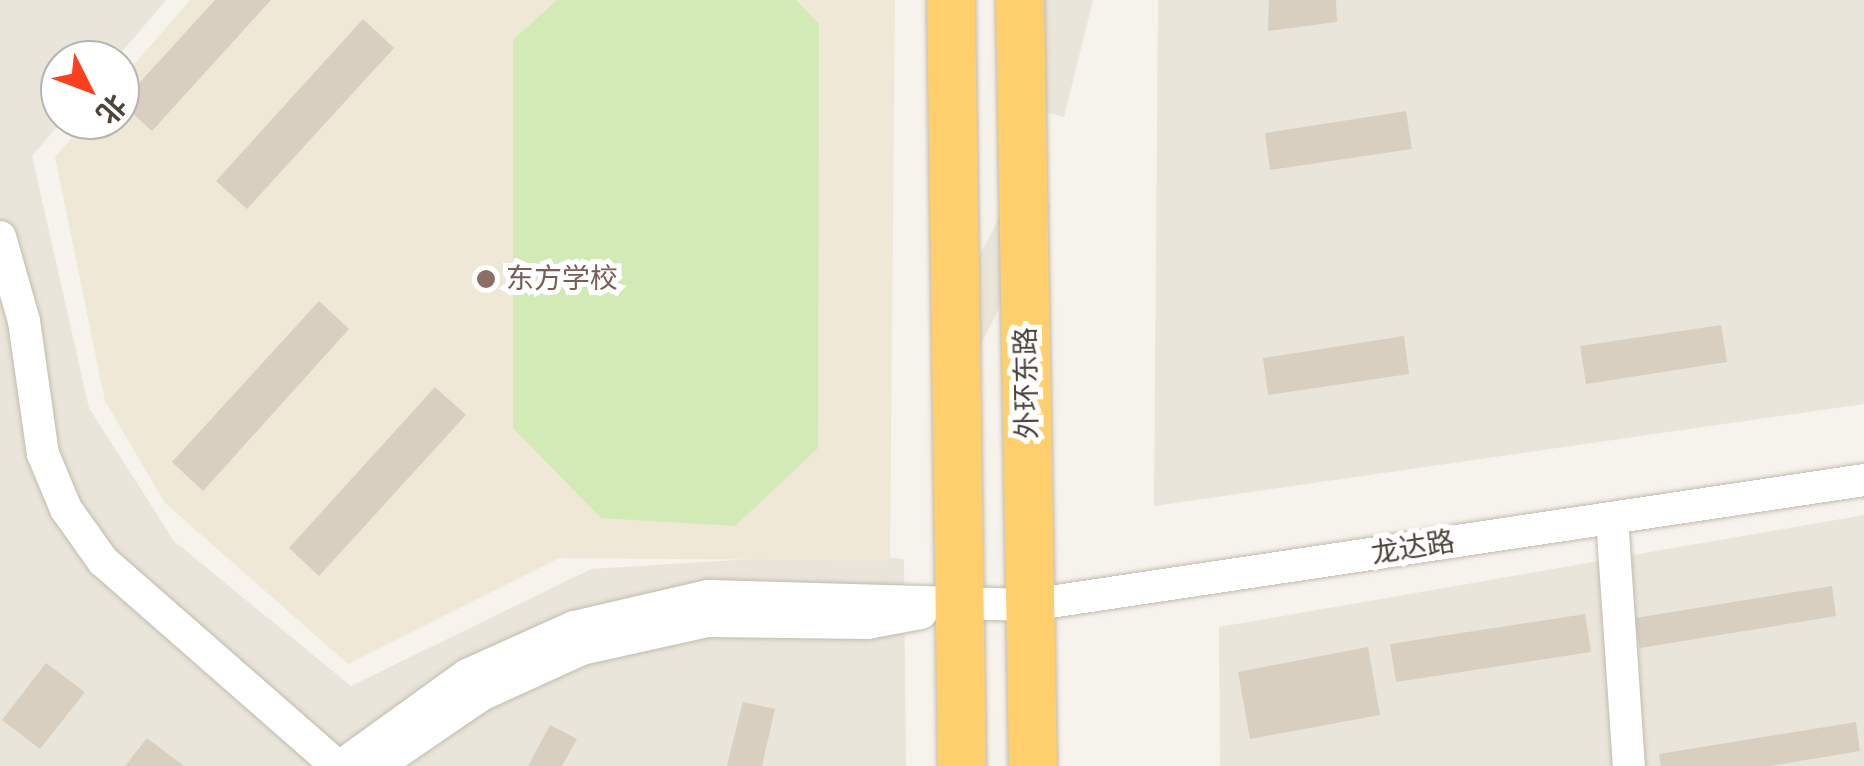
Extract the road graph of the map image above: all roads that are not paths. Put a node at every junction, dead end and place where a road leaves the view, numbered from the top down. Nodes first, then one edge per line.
1 (950, 0) edge
2 (1020, 0) edge
3 (0, 237) edge
4 (0, 300) edge
5 (1864, 480) edge
6 (1612, 518) junction
7 (1030, 605) junction
8 (960, 606) junction
9 (311, 766) edge
10 (339, 766) edge
11 (377, 766) edge
12 (962, 766) edge
13 (1033, 766) edge
14 (1629, 766) edge

1 - 8 highway
2 - 7 highway, 外环东路
3 - 10 street
4 - 9 street
5 - 6 street, 龙达路
6 - 7 street, 龙达路
6 - 14 street
7 - 8 street, 龙达路
7 - 13 highway, 外环东路
8 - 10 street
8 - 11 street
8 - 12 highway

